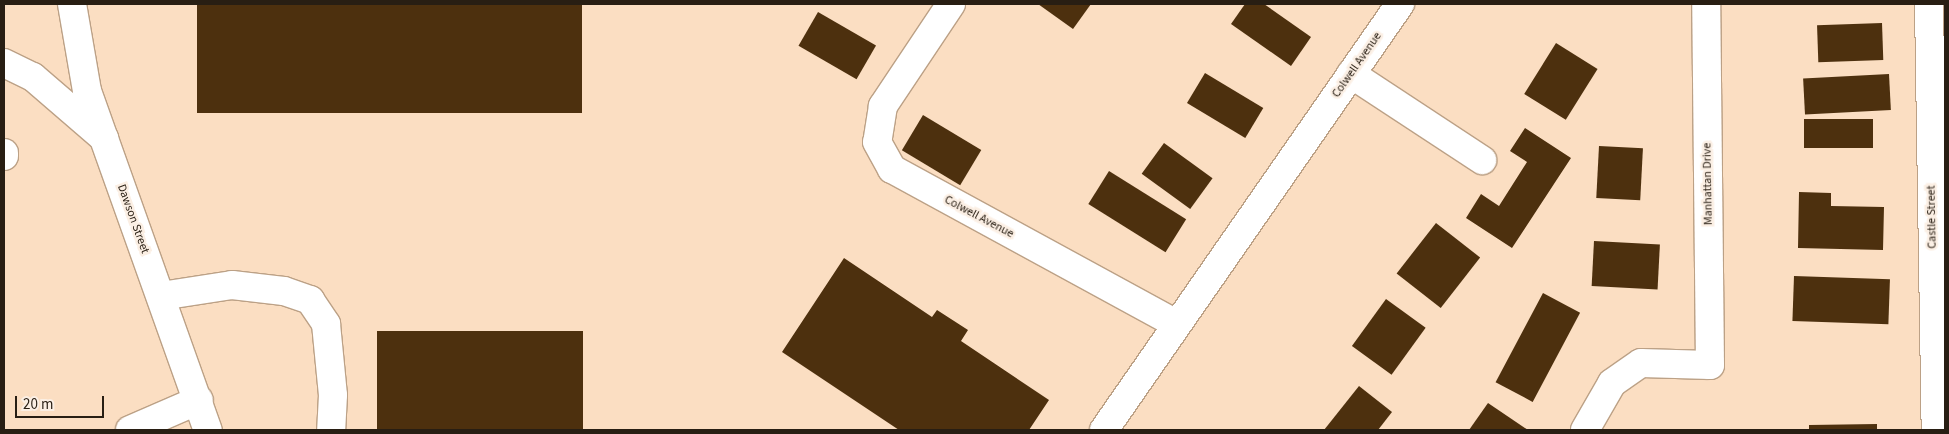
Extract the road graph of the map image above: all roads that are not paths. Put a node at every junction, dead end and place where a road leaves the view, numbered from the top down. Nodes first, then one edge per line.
1 (72, 4) edge
2 (951, 4) edge
3 (1400, 4) edge
4 (1706, 4) edge
5 (1929, 4) edge
6 (4, 63) edge
7 (1351, 74) junction
8 (104, 138) junction
9 (1482, 160) dead end
10 (161, 296) junction
11 (1176, 324) junction
12 (198, 400) junction
13 (130, 430) edge
14 (208, 430) edge
15 (331, 430) edge
16 (1104, 430) edge
17 (1584, 430) edge
18 (1936, 430) edge

1 - 8 street, Dawson Street
2 - 11 street, Colwell Avenue
3 - 7 street, Colwell Avenue
4 - 17 street, Manhattan Drive
5 - 18 street, Castle Street
6 - 8 street
7 - 9 street
7 - 11 street, Colwell Avenue
8 - 10 street, Dawson Street
10 - 12 street, Dawson Street
10 - 15 street
11 - 16 street, Colwell Avenue
12 - 13 street
12 - 14 street, Dawson Street

